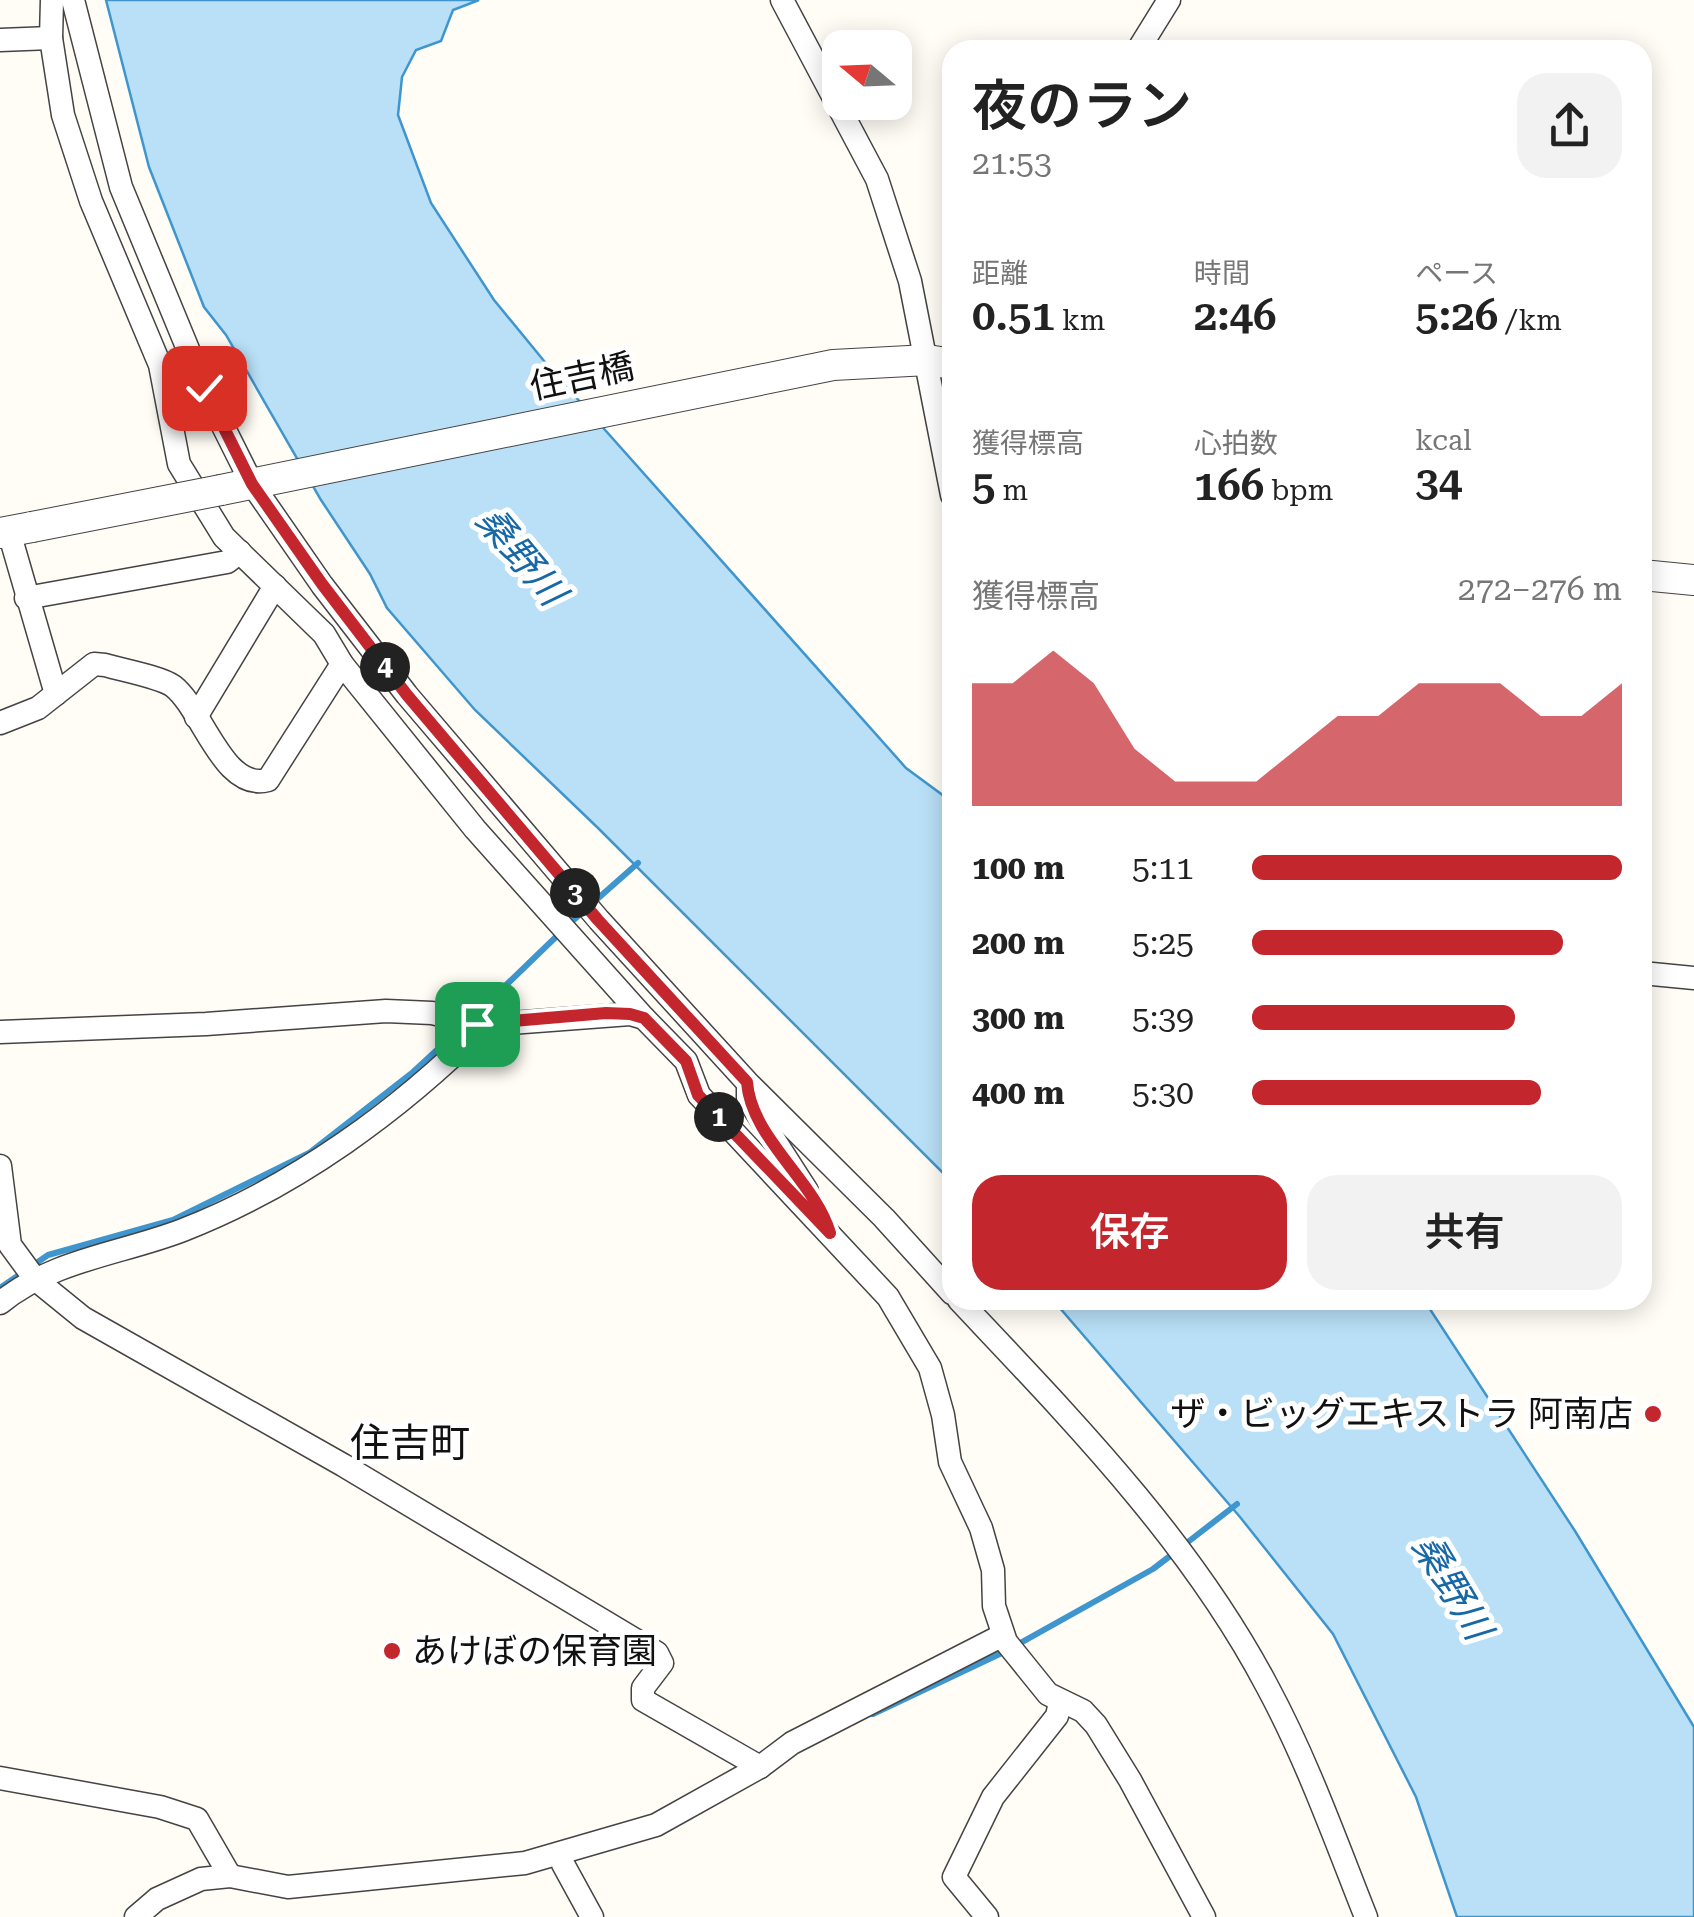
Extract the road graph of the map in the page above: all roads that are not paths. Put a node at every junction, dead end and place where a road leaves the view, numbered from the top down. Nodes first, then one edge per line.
1 (52, 0) edge
2 (74, 0) edge
3 (782, 0) edge
4 (1169, 0) edge
5 (51, 38) junction
6 (0, 40) edge
7 (1144, 40) edge
8 (931, 362) edge
9 (942, 446) edge
10 (260, 482) junction
11 (14, 531) edge
12 (240, 552) junction
13 (1652, 576) edge
14 (1694, 580) edge
15 (275, 586) junction
16 (26, 598) junction
17 (342, 664) junction
18 (56, 694) junction
19 (196, 717) junction
20 (0, 723) edge
21 (1652, 974) edge
22 (1694, 978) edge
23 (644, 1018) junction
24 (474, 1022) junction
25 (0, 1032) edge
26 (747, 1082) junction
27 (0, 1166) edge
28 (830, 1233) junction
29 (28, 1271) junction
30 (942, 1282) edge
31 (0, 1303) edge
32 (968, 1310) edge
33 (1008, 1644) junction
34 (1060, 1702) junction
35 (760, 1767) junction
36 (0, 1778) edge
37 (562, 1854) junction
38 (230, 1876) junction
39 (136, 1917) edge
40 (592, 1917) edge
41 (987, 1917) edge
42 (1204, 1917) edge
43 (1366, 1917) edge

1 - 5 street
2 - 10 street
3 - 8 street
4 - 7 street
5 - 6 street
5 - 12 street
8 - 9 street
8 - 10 street, 住吉橋
10 - 11 street, 住吉橋, bridge
10 - 26 street
11 - 16 street
12 - 15 street
12 - 16 street
13 - 14 street
15 - 17 street
15 - 19 street
16 - 18 street
17 - 19 street
17 - 23 street
18 - 19 street
18 - 20 street
21 - 22 street
23 - 24 street
23 - 28 street
24 - 25 street
24 - 29 street
26 - 28 street
26 - 30 street
27 - 29 street
28 - 33 street
29 - 31 street
29 - 35 street
32 - 43 street
33 - 34 street
33 - 35 street
34 - 41 street
34 - 42 street
35 - 37 street
36 - 38 street
37 - 38 street
37 - 40 street
38 - 39 street

